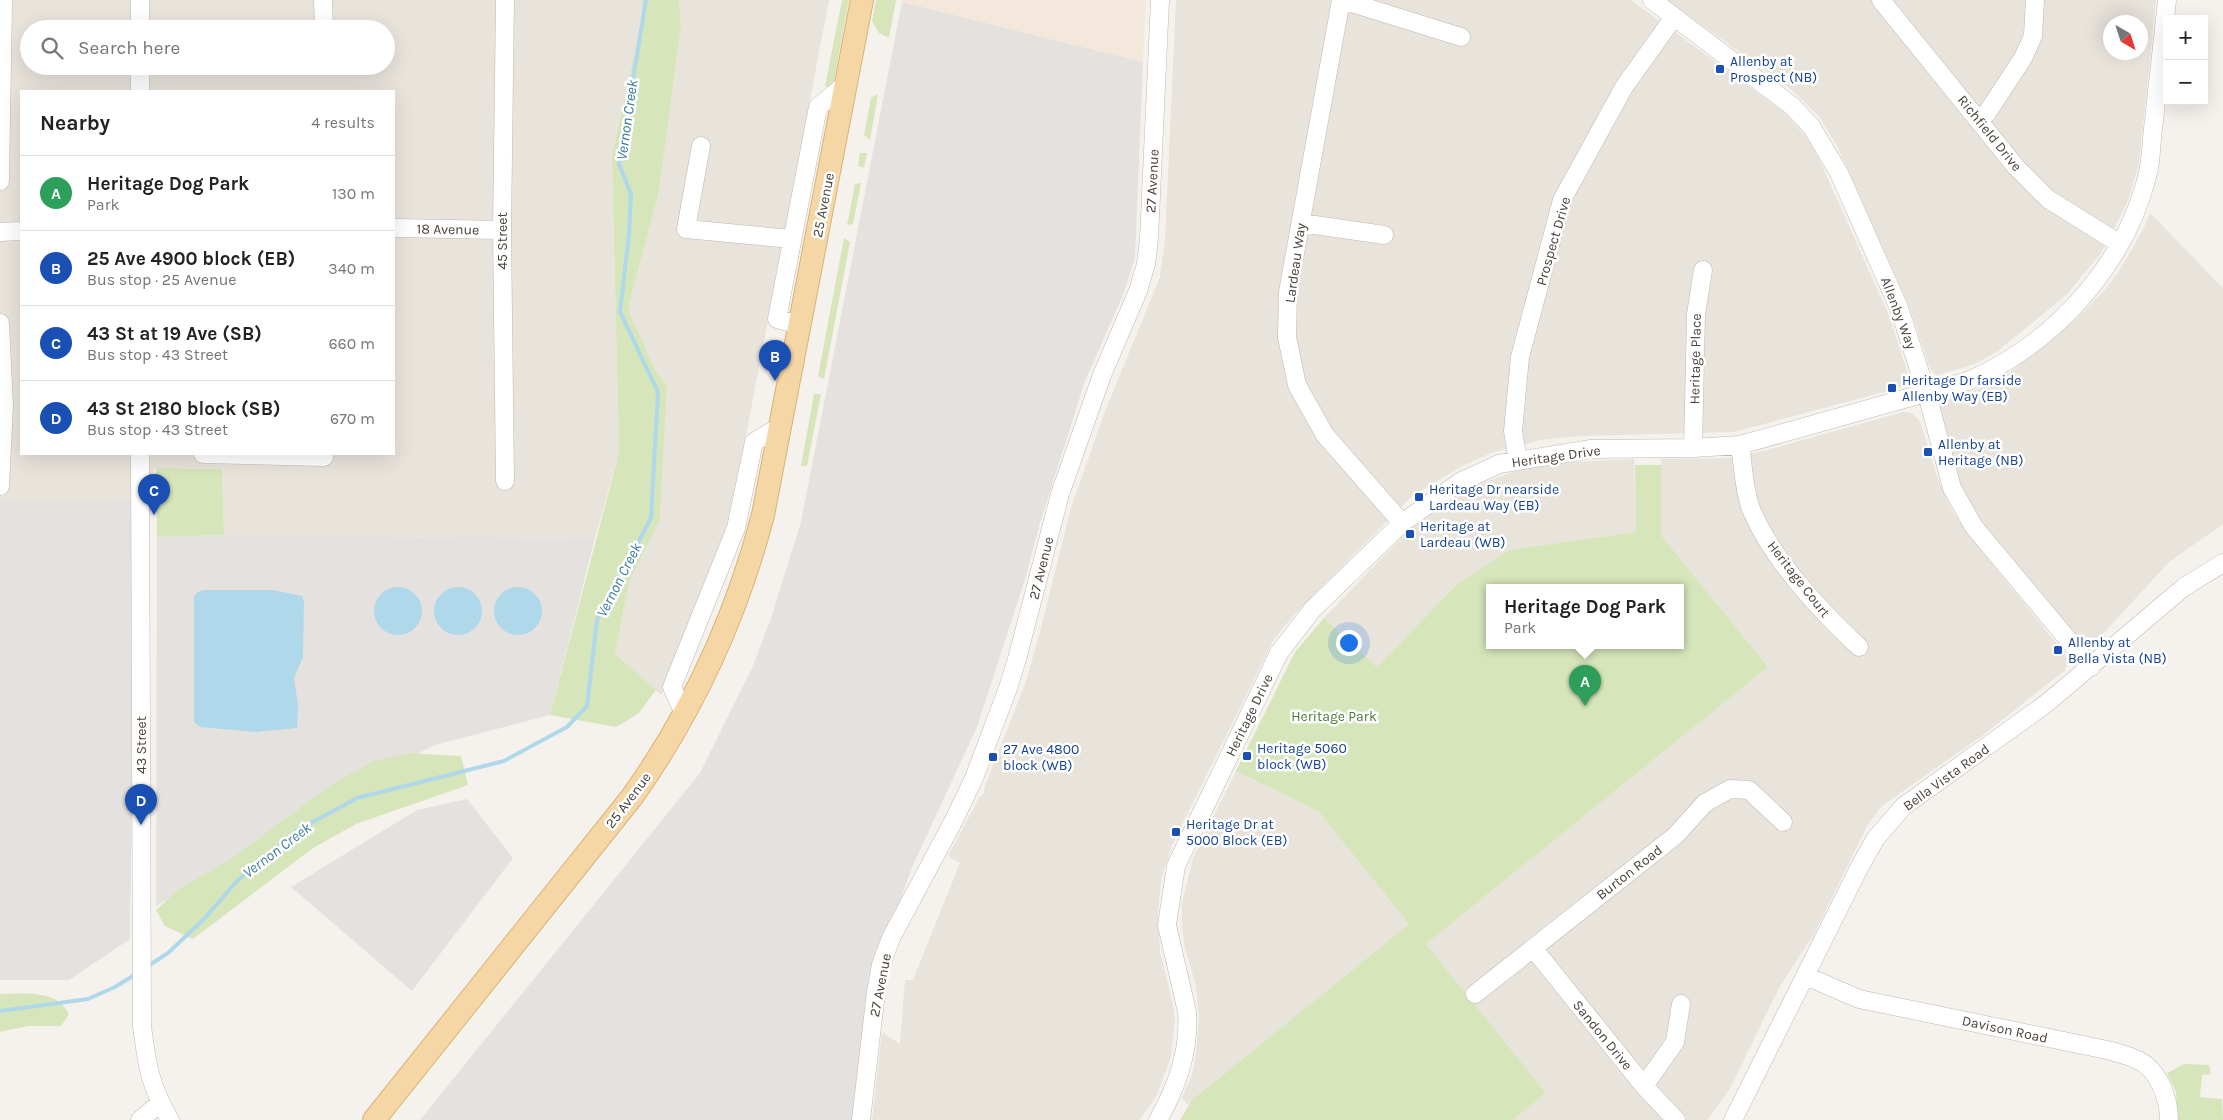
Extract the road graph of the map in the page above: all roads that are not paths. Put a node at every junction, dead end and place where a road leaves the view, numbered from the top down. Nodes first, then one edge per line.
1 (3, 0) edge
2 (140, 0) edge
3 (323, 0) edge
4 (505, 0) edge
5 (862, 0) edge
6 (1160, 0) edge
7 (1341, 0) edge
8 (1652, 0) edge
9 (1882, 0) edge
10 (2035, 0) edge
11 (2167, 0) edge
12 (1674, 17) junction
13 (140, 20) edge
14 (324, 20) edge
15 (1461, 37) dead end
16 (140, 75) edge
17 (846, 84) junction
18 (140, 90) edge
19 (1979, 119) junction
20 (701, 146) dead end
21 (0, 181) edge
22 (1301, 223) junction
23 (395, 228) edge
24 (502, 230) junction
25 (0, 232) edge
26 (20, 232) edge
27 (1384, 235) dead end
28 (792, 239) junction
29 (2120, 244) junction
30 (1702, 270) dead end
31 (0, 323) edge
32 (800, 325) junction
33 (1927, 394) junction
34 (781, 426) junction
35 (1740, 445) junction
36 (1694, 448) junction
37 (140, 455) edge
38 (264, 455) edge
39 (324, 456) edge
40 (1518, 461) junction
41 (505, 481) dead end
42 (0, 486) edge
43 (1402, 522) junction
44 (2223, 563) edge
45 (1859, 647) dead end
46 (2091, 667) junction
47 (682, 708) dead end
48 (1783, 822) dead end
49 (1533, 948) junction
50 (1806, 976) junction
51 (1475, 994) dead end
52 (1681, 1004) dead end
53 (1644, 1086) junction
54 (160, 1103) junction
55 (140, 1120) edge
56 (170, 1120) edge
57 (374, 1120) edge
58 (861, 1120) edge
59 (1158, 1120) edge
60 (1676, 1120) edge
61 (1733, 1120) edge
62 (2169, 1120) edge

1 - 21 street
2 - 13 street
3 - 14 street
4 - 24 street, 45 Street
5 - 17 main road, 25 Avenue
6 - 58 street, 27 Avenue
7 - 15 street
7 - 22 street, Lardeau Way
8 - 12 street, Allenby Way
9 - 19 street, Richfield Drive
10 - 19 street
11 - 29 street, Heritage Drive
12 - 33 street, Allenby Way
12 - 40 street, Prospect Drive
16 - 18 street
17 - 28 street, 25 Avenue
17 - 32 main road, 25 Avenue
19 - 29 street, Richfield Drive
20 - 28 street, 25 Avenue
22 - 27 street
22 - 43 street, Lardeau Way
23 - 24 street, 18 Avenue
24 - 41 street, 45 Street
25 - 26 street
28 - 32 street, 25 Avenue
29 - 33 street, Heritage Drive
30 - 36 street, Heritage Place
31 - 42 street
32 - 34 main road, 25 Avenue
33 - 35 street, Heritage Drive
33 - 46 street, Allenby Way
34 - 47 street
34 - 57 main road, 25 Avenue
35 - 36 street, Heritage Drive
35 - 45 street, Heritage Court
36 - 40 street, Heritage Drive
37 - 54 street, 43 Street
38 - 39 street
40 - 43 street, Heritage Drive
43 - 59 street, Heritage Drive
44 - 46 street, Bella Vista Road
46 - 50 street, Bella Vista Road
48 - 49 street, Burton Road
49 - 51 street, Burton Road
49 - 53 street, Sandon Drive
50 - 61 street, Bella Vista Road
50 - 62 street, Davison Road
52 - 53 street
53 - 60 street, Sandon Drive
54 - 55 street
54 - 56 street, 43 Street

